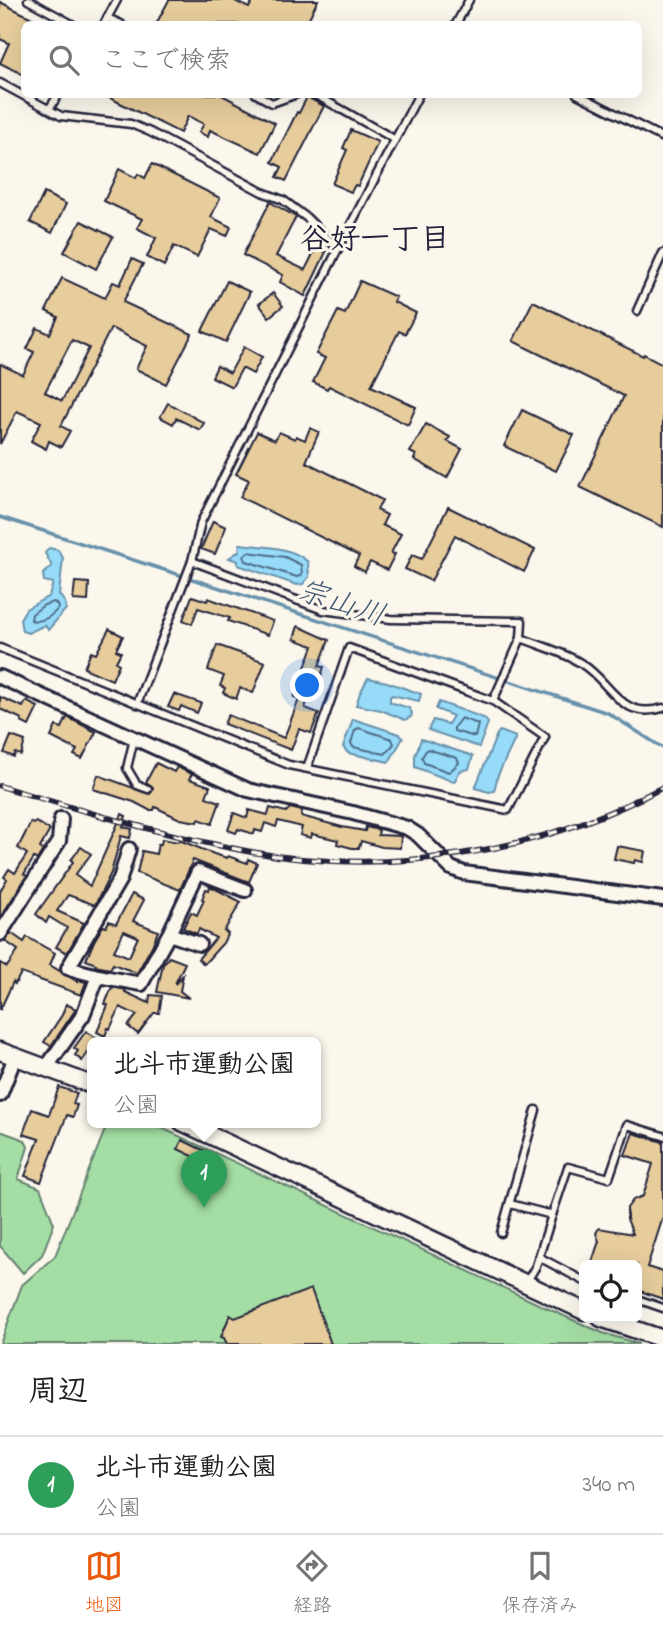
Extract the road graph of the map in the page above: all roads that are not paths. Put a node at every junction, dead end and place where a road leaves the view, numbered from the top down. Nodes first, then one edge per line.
1 (28, 0) edge
2 (117, 0) edge
3 (467, 1) edge
4 (66, 21) edge
5 (106, 21) edge
6 (457, 21) edge
7 (0, 83) edge
8 (21, 94) edge
9 (28, 98) edge
10 (56, 98) edge
11 (263, 98) edge
12 (286, 98) edge
13 (321, 98) edge
14 (417, 98) edge
15 (585, 98) edge
16 (49, 109) junction
17 (663, 138) edge
18 (394, 139) junction
19 (338, 249) junction
20 (663, 253) edge
21 (637, 311) dead end
22 (192, 561) junction
23 (521, 638) junction
24 (0, 648) edge
25 (0, 677) edge
26 (493, 701) junction
27 (137, 704) junction
28 (663, 708) edge
29 (135, 737) junction
30 (307, 768) junction
31 (148, 789) dead end
32 (61, 819) dead end
33 (130, 849) dead end
34 (245, 890) dead end
35 (663, 899) edge
36 (0, 934) edge
37 (169, 934) junction
38 (199, 944) dead end
39 (98, 976) junction
40 (8, 1054) edge
41 (46, 1068) junction
42 (87, 1083) edge
43 (0, 1094) edge
44 (536, 1110) dead end
45 (195, 1128) edge
46 (663, 1136) edge
47 (510, 1204) junction
48 (552, 1215) junction
49 (501, 1233) dead end
50 (539, 1257) junction
51 (579, 1278) edge
52 (525, 1284) junction
53 (642, 1301) edge
54 (663, 1308) edge
55 (579, 1309) edge
56 (616, 1323) edge
57 (663, 1339) edge

1 - 4 lane
2 - 5 lane
3 - 6 lane
7 - 8 lane
9 - 16 lane
10 - 16 lane
11 - 12 lane
13 - 18 lane
14 - 18 lane
15 - 17 lane
16 - 19 lane
18 - 19 lane
19 - 22 lane
20 - 21 lane
22 - 23 lane
22 - 27 lane
23 - 26 lane
23 - 28 lane
24 - 27 lane
25 - 29 street
26 - 30 lane
26 - 30 lane
27 - 30 lane
29 - 31 lane
29 - 35 street
32 - 36 street
33 - 39 street
34 - 37 street
37 - 38 street
37 - 39 street
39 - 41 street
40 - 41 street
40 - 43 street
41 - 42 street
44 - 47 lane
45 - 52 street
46 - 48 lane
47 - 48 lane
47 - 49 lane
48 - 50 lane
50 - 51 lane
50 - 52 lane
52 - 55 street
53 - 54 lane
56 - 57 street

